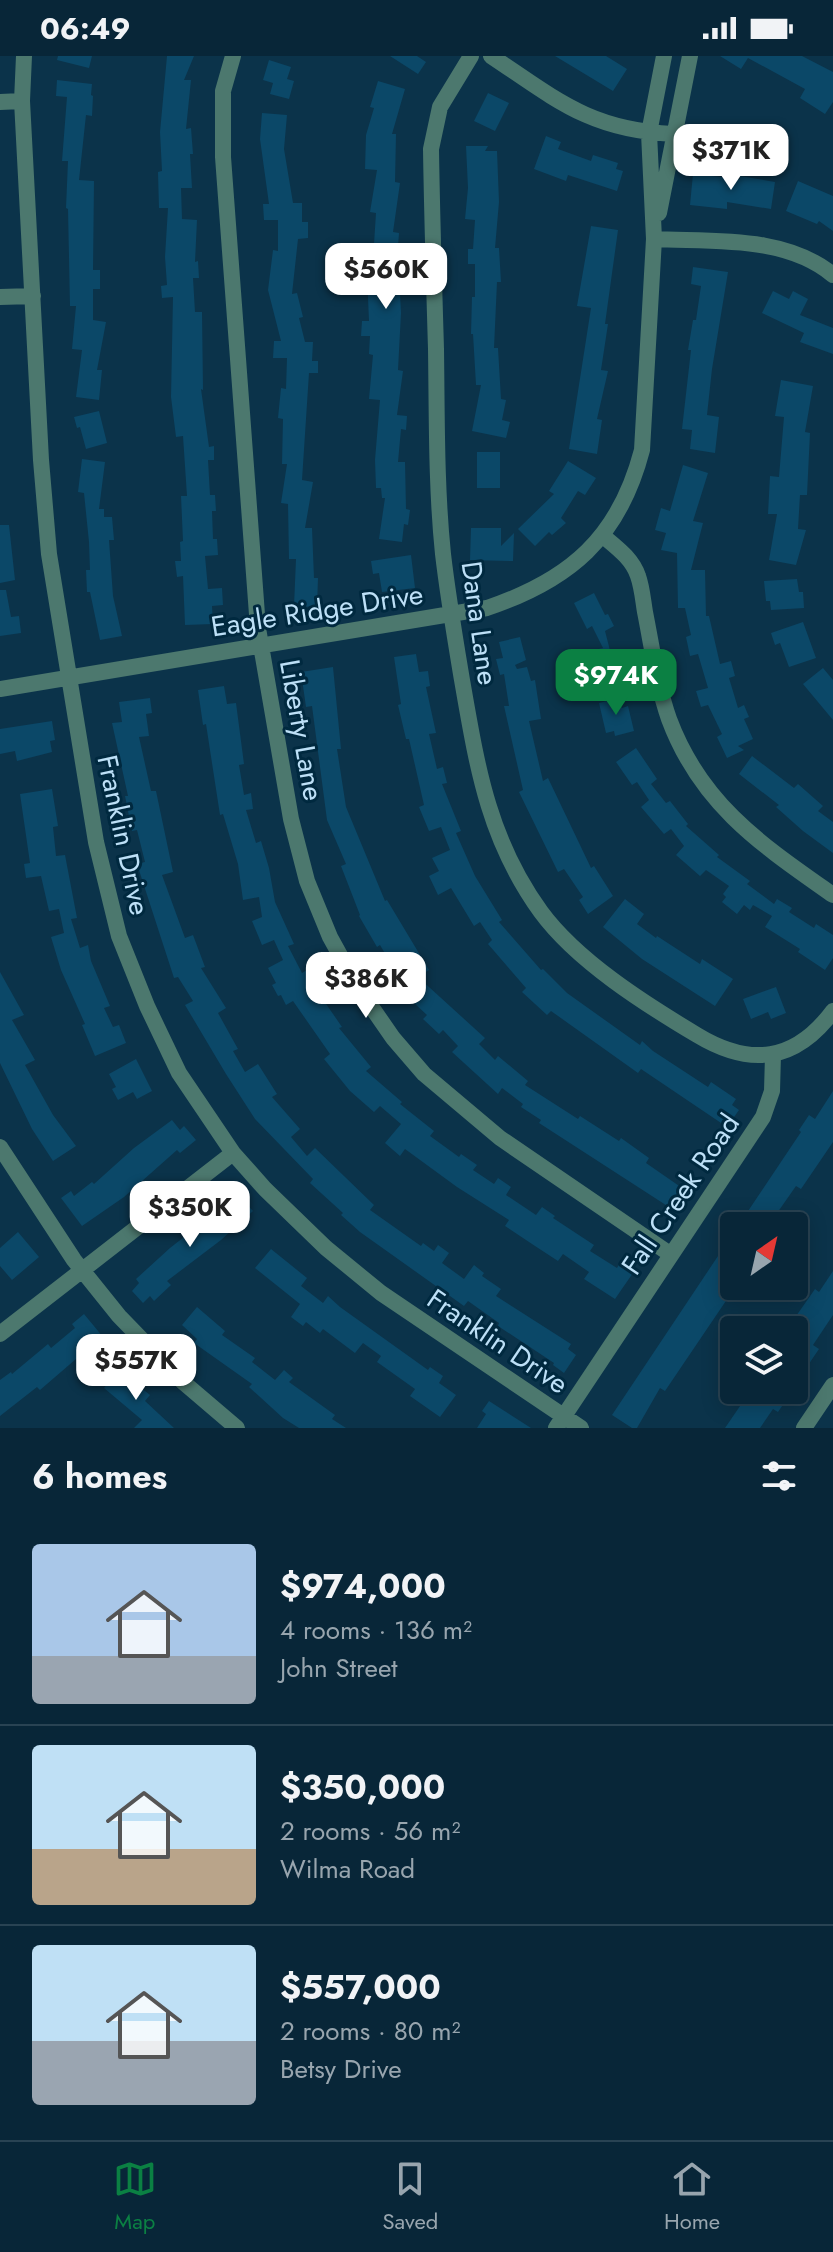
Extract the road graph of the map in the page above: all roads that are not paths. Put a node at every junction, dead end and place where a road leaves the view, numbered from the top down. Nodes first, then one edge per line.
1 (24, 56) edge
2 (233, 56) edge
3 (471, 56) edge
4 (491, 56) edge
5 (664, 56) edge
6 (690, 56) edge
7 (22, 101) junction
8 (0, 102) edge
9 (649, 133) junction
10 (673, 134) junction
11 (654, 239) junction
12 (833, 275) edge
13 (33, 296) junction
14 (0, 297) edge
15 (602, 535) junction
16 (450, 614) junction
17 (261, 644) junction
18 (69, 679) junction
19 (0, 689) edge
20 (833, 895) edge
21 (833, 1011) edge
22 (773, 1055) junction
23 (0, 1147) edge
24 (233, 1153) junction
25 (670, 1254) junction
26 (81, 1269) junction
27 (0, 1334) edge
28 (833, 1385) edge
29 (560, 1422) edge
30 (237, 1428) edge
31 (581, 1428) edge
32 (804, 1428) edge

1 - 7 street, Franklin Drive
2 - 17 street, Liberty Lane
3 - 16 street, Dana Lane
4 - 9 street
5 - 9 street, Eagle Ridge Drive
6 - 10 street, Eagle Ridge Drive
7 - 8 street
7 - 13 street, Franklin Drive
9 - 10 street
9 - 11 street, Eagle Ridge Drive
10 - 11 street, Eagle Ridge Drive
11 - 12 street
11 - 15 street, Eagle Ridge Drive
13 - 14 street
13 - 18 street, Franklin Drive
15 - 16 street, Eagle Ridge Drive
15 - 20 street
16 - 17 street, Eagle Ridge Drive
16 - 22 street, Dana Lane
17 - 18 street, Eagle Ridge Drive
17 - 25 street, Liberty Lane
18 - 19 street, Eagle Ridge Drive
18 - 24 street, Franklin Drive
21 - 22 street
22 - 25 street, Fall Creek Road
23 - 26 street
24 - 26 street
24 - 29 street, Franklin Drive
25 - 29 street, Fall Creek Road
26 - 27 street
26 - 30 street
28 - 32 street
29 - 31 street, Franklin Drive

